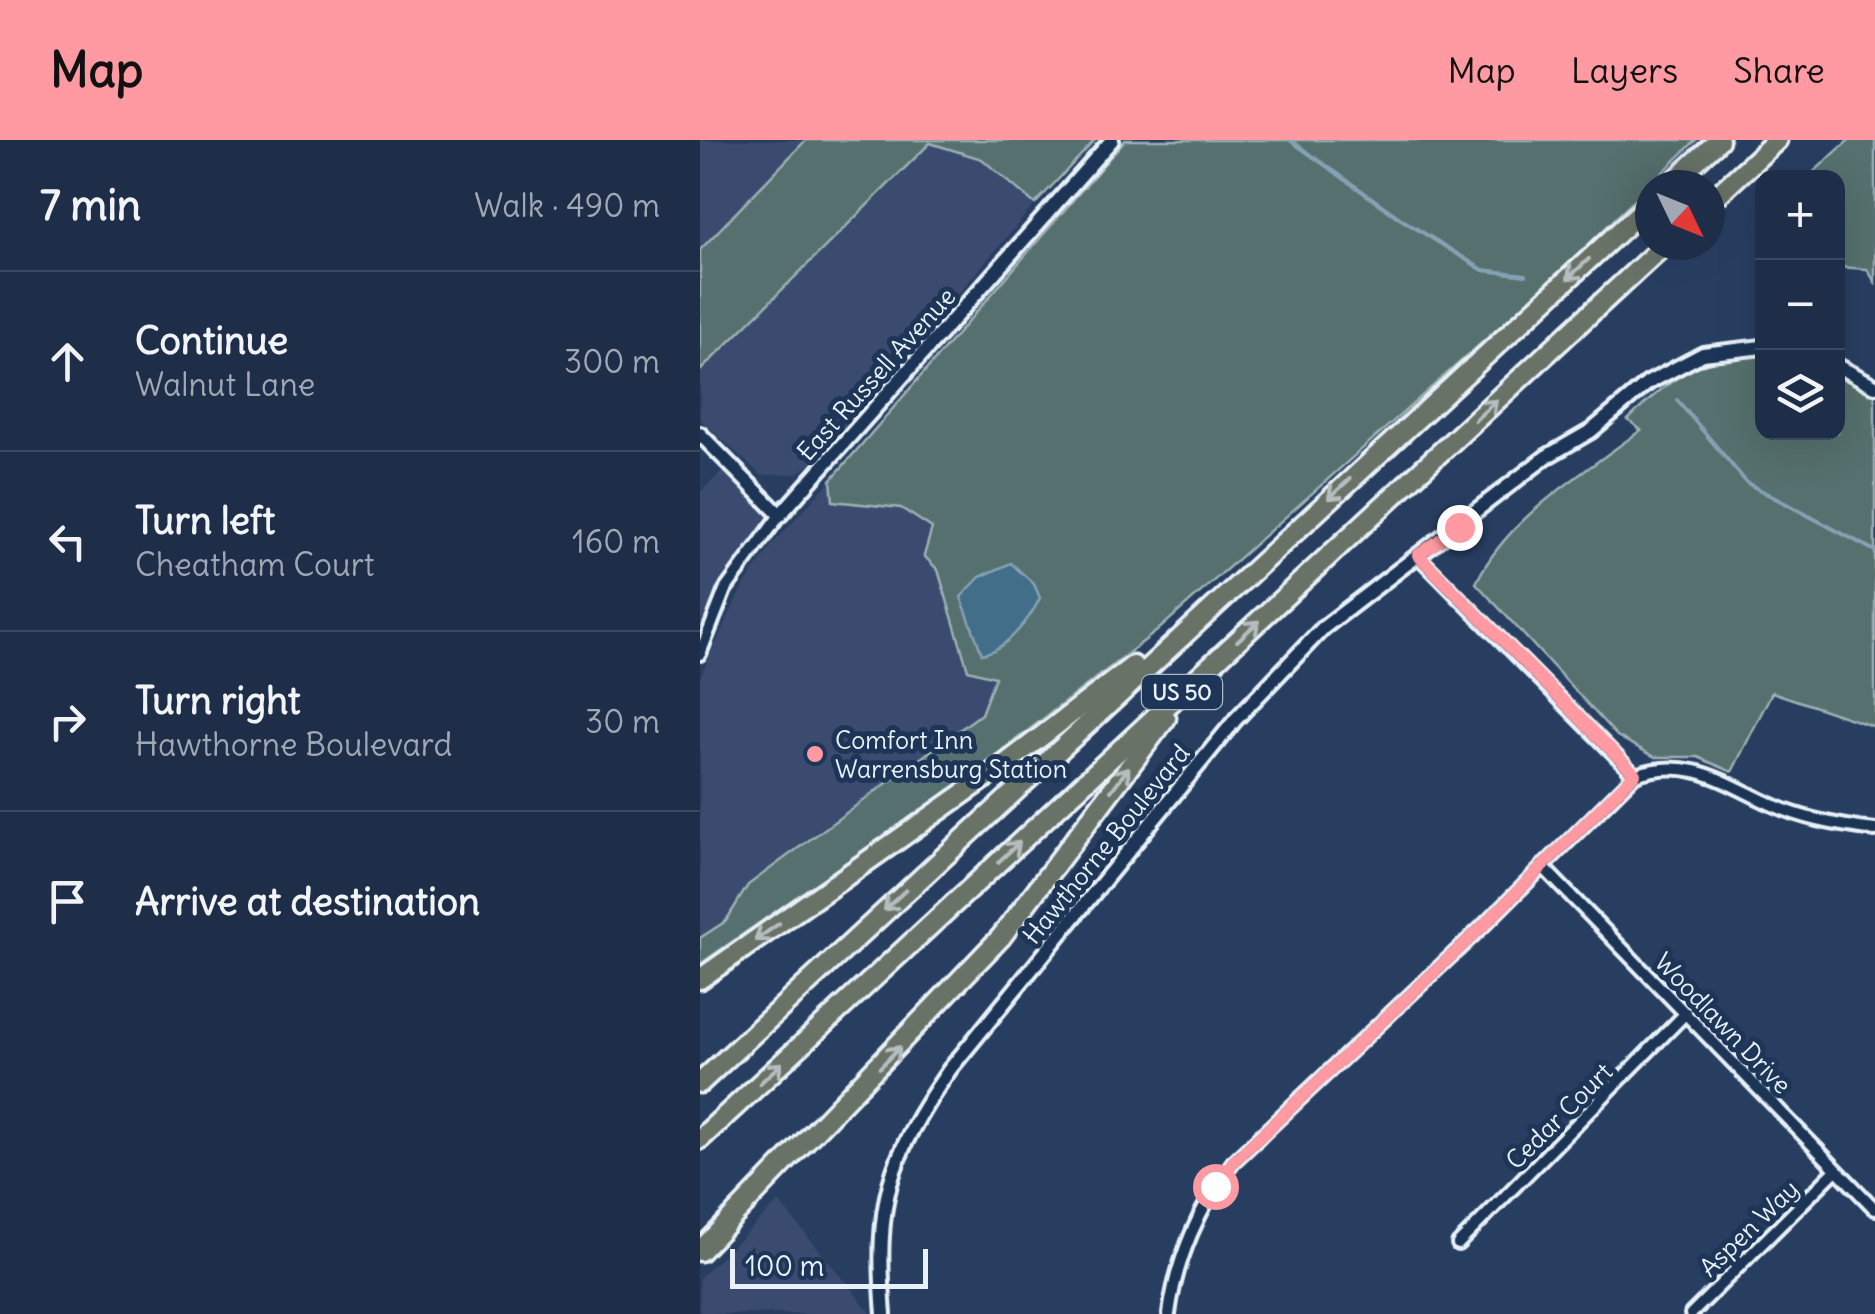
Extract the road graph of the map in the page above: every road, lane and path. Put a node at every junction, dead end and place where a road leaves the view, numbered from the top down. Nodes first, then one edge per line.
1 (1112, 140) edge
2 (1718, 140) edge
3 (1777, 140) edge
4 (1686, 170) edge
5 (1725, 188) edge
6 (1635, 217) edge
7 (1648, 260) edge
8 (1755, 348) edge
9 (1845, 370) edge
10 (1875, 386) edge
11 (700, 434) edge
12 (780, 515) junction
13 (1418, 555) junction
14 (1213, 605) junction
15 (700, 654) edge
16 (1188, 686) junction
17 (1635, 774) junction
18 (1875, 830) edge
19 (1542, 866) junction
20 (700, 979) edge
21 (1686, 1014) junction
22 (700, 1083) edge
23 (700, 1140) edge
24 (1836, 1170) junction
25 (1875, 1210) edge
26 (1458, 1244) dead end
27 (700, 1252) edge
28 (884, 1314) edge
29 (1168, 1314) edge
30 (1691, 1314) edge

1 - 12 street, East Russell Avenue
2 - 4 highway
3 - 5 highway
6 -> 14 highway, US 50
16 -> 7 highway, US 50
8 - 13 street, Hawthorne Boulevard
9 - 10 street
11 - 12 street
12 - 15 street, East Russell Avenue
13 - 17 street
13 - 28 street, Hawthorne Boulevard
14 -> 20 highway
14 -> 22 highway, US 50
23 -> 16 highway, US 50
27 -> 16 highway
17 - 18 street
17 - 19 street
19 - 21 street, Woodlawn Drive
19 - 29 street
21 - 24 street, Woodlawn Drive
21 - 26 street, Cedar Court
24 - 25 street, Woodlawn Drive
24 - 30 street, Aspen Way

